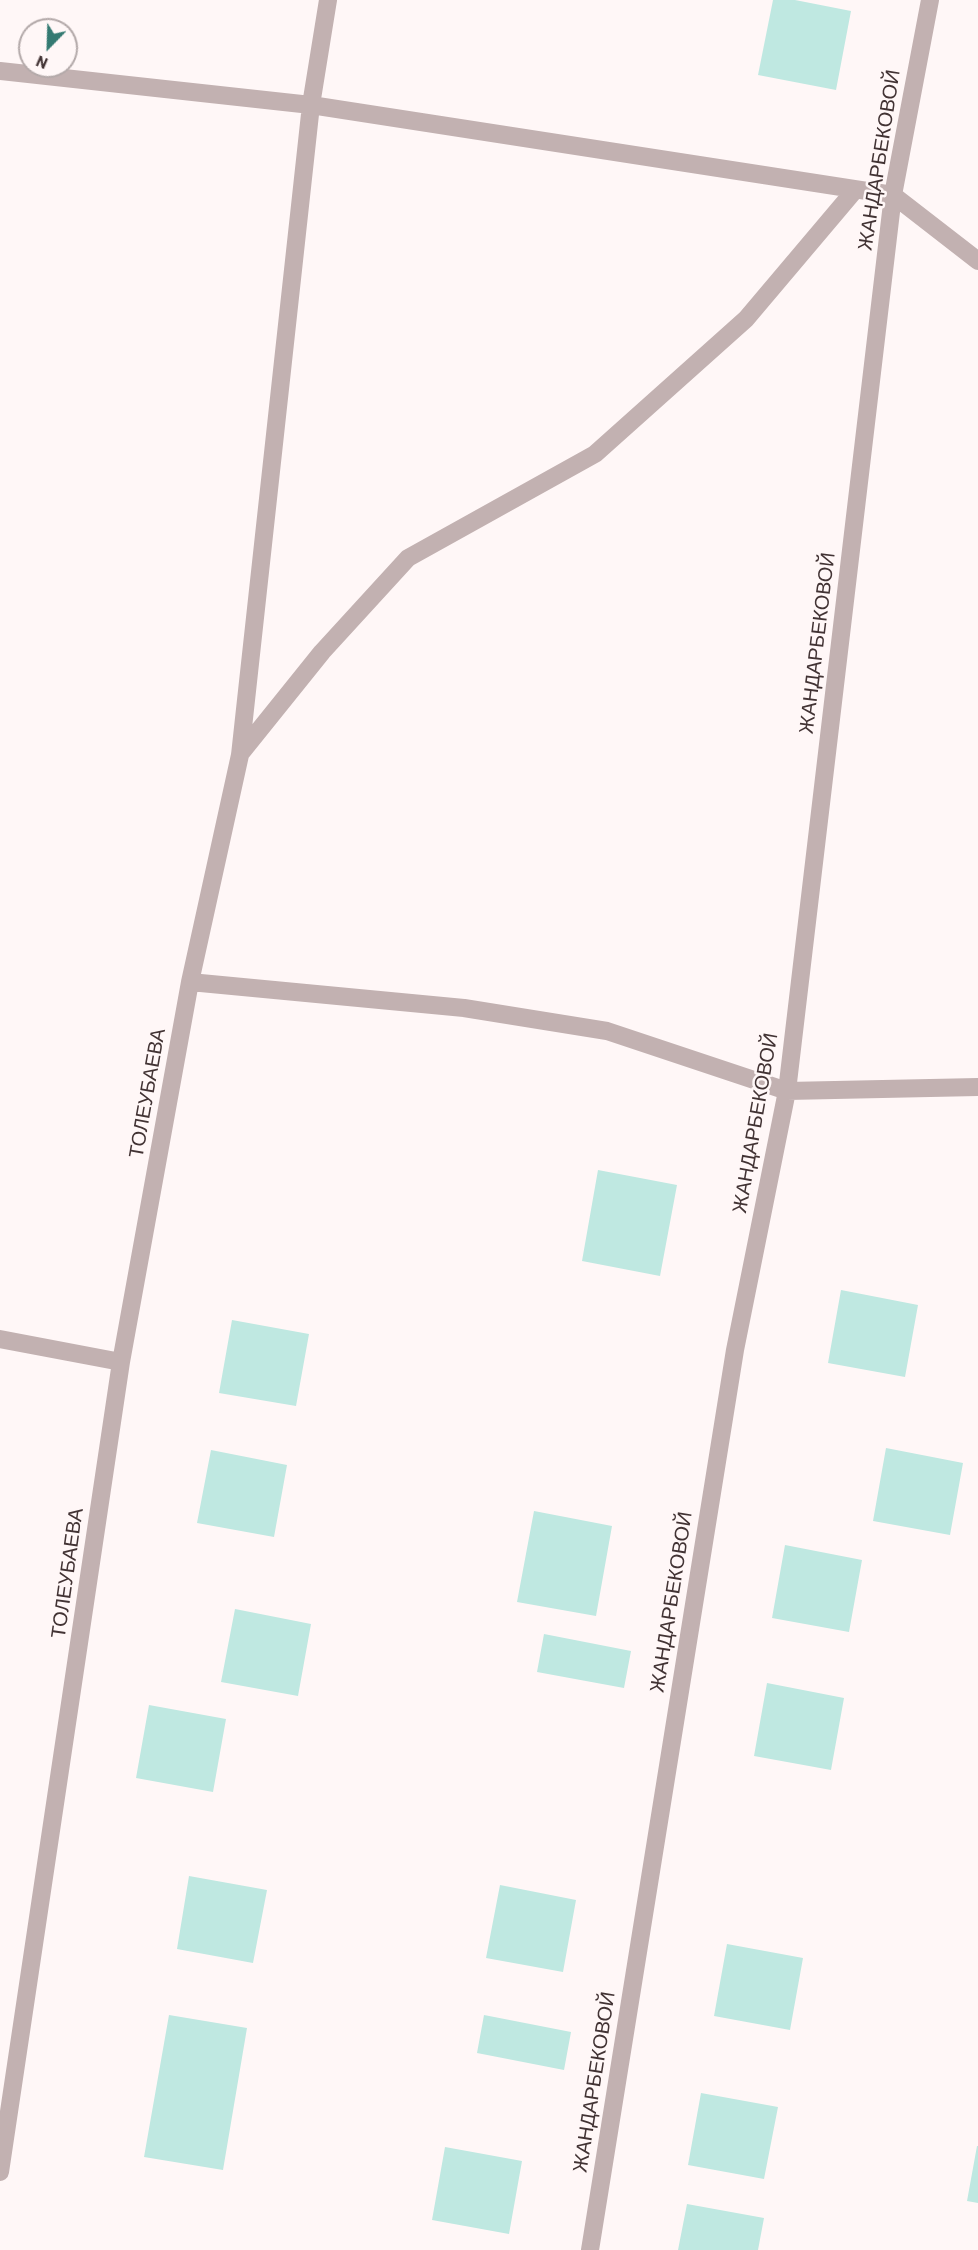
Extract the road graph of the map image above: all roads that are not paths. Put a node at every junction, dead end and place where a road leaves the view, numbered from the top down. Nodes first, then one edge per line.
1 (328, 0) edge
2 (930, 0) edge
3 (0, 71) edge
4 (311, 105) junction
5 (855, 190) junction
6 (893, 195) junction
7 (978, 261) edge
8 (240, 755) junction
9 (190, 982) junction
10 (976, 1084) edge
11 (787, 1091) junction
12 (0, 1338) edge
13 (121, 1362) junction
14 (0, 2172) edge
15 (590, 2250) edge

1 - 4 street, ТОЛЕУБАЕВА
2 - 6 street, ЖАНДАРБЕКОВОЙ
3 - 4 street
4 - 5 street
4 - 8 street, ТОЛЕУБАЕВА
5 - 6 street
5 - 8 street
6 - 7 street
6 - 11 street, ЖАНДАРБЕКОВОЙ
8 - 9 street, ТОЛЕУБАЕВА
9 - 11 street
9 - 13 street, ТОЛЕУБАЕВА
10 - 11 street
11 - 15 street, ЖАНДАРБЕКОВОЙ
12 - 13 street
13 - 14 street, ТОЛЕУБАЕВА

